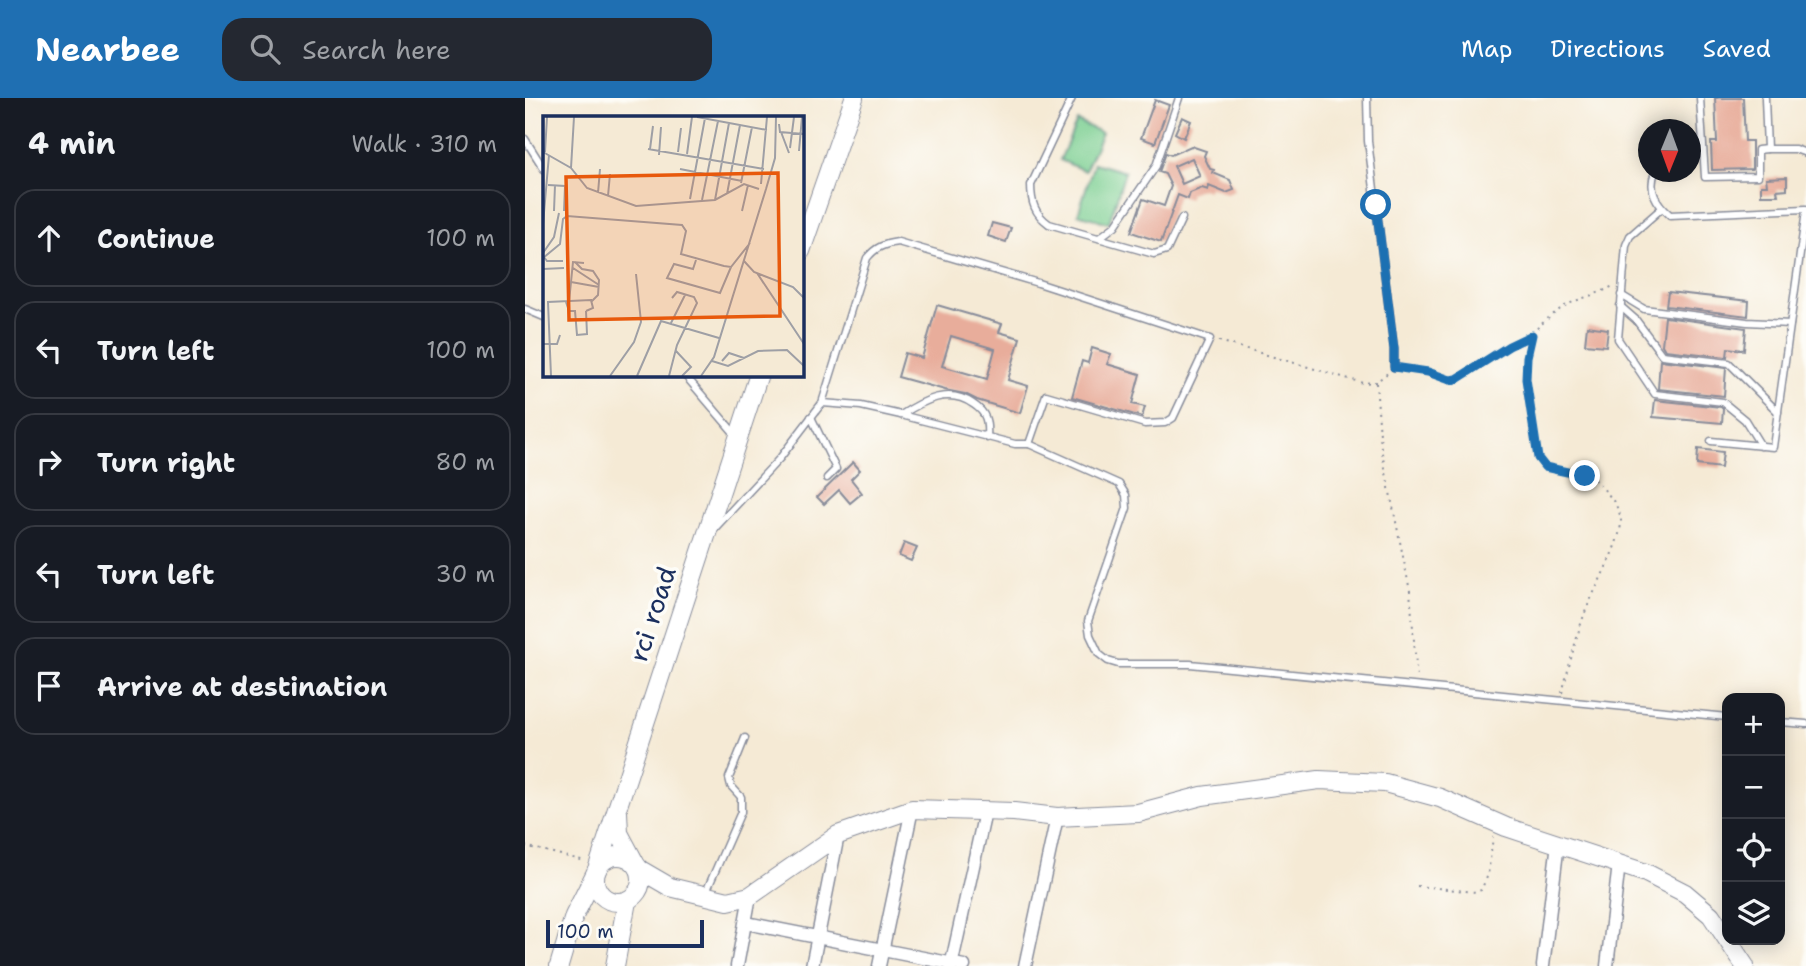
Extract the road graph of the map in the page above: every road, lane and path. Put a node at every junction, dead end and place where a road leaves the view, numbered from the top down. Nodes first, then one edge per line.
1 (854, 98) edge
2 (1072, 98) edge
3 (1178, 98) edge
4 (1367, 98) edge
5 (1700, 98) edge
6 (1765, 98) edge
7 (525, 139) edge
8 (1767, 149) junction
9 (1703, 151) joint
10 (1806, 153) edge
11 (543, 167) edge
12 (1653, 182) edge
13 (1662, 208) junction
14 (1806, 210) edge
15 (1182, 218) dead end
16 (1099, 238) junction
17 (803, 245) edge
18 (1622, 279) junction
19 (1621, 295) junction
20 (1620, 306) junction
21 (525, 309) edge
22 (543, 317) edge
23 (1790, 324) junction
24 (1532, 335) junction
25 (1210, 339) junction
26 (1394, 367) junction
27 (686, 376) edge
28 (758, 376) edge
29 (1376, 382) junction
30 (822, 403) junction
31 (1777, 412) junction
32 (901, 415) junction
33 (811, 417) junction
34 (737, 437) junction
35 (987, 438) junction
36 (1711, 441) dead end
37 (1029, 444) junction
38 (1761, 446) junction
39 (827, 478) dead end
40 (703, 541) junction
41 (1417, 687) junction
42 (1559, 702) junction
43 (1722, 717) edge
44 (1785, 722) edge
45 (1806, 724) edge
46 (745, 738) dead end
47 (620, 795) junction
48 (912, 809) junction
49 (985, 812) junction
50 (1058, 817) junction
51 (1494, 822) junction
52 (838, 835) junction
53 (1558, 844) junction
54 (525, 846) edge
55 (1619, 864) junction
56 (592, 866) junction
57 (637, 866) junction
58 (1417, 886) dead end
59 (670, 887) junction
60 (705, 895) junction
61 (633, 896) junction
62 (750, 896) junction
63 (746, 923) junction
64 (817, 937) junction
65 (883, 950) junction
66 (956, 965) edge
67 (559, 966) edge
68 (615, 966) edge
69 (737, 966) edge
70 (812, 966) edge
71 (879, 966) edge
72 (1025, 966) edge
73 (1543, 966) edge
74 (1607, 966) edge
75 (1745, 966) edge

1 - 17 main road
2 - 16 lane
3 - 16 lane
4 - 26 lane
5 - 9 lane
6 - 8 lane
7 - 11 lane
8 - 9 lane
8 - 10 lane
12 - 13 lane
13 - 14 lane
13 - 18 lane
14 - 23 lane
15 - 16 lane
18 - 19 lane
18 - 24 path
19 - 20 lane
19 - 23 lane
20 - 31 lane
20 - 38 lane
21 - 22 lane
23 - 31 lane
24 - 26 path
24 - 42 path
25 - 29 path
25 - 30 lane
25 - 37 lane
26 - 29 path
27 - 34 lane
28 - 34 main road, rci road
29 - 41 path
30 - 32 lane
30 - 33 lane
31 - 38 lane
32 - 35 lane
32 - 35 lane
33 - 39 lane
33 - 40 lane
34 - 40 main road, rci road
35 - 37 lane
36 - 38 lane
37 - 41 lane
40 - 47 main road, rci road
41 - 42 lane
42 - 43 lane
44 - 45 lane
46 - 60 lane
47 - 56 main road, rci road
47 - 57 main road
48 - 49 main road
48 - 52 main road
48 - 65 street
49 - 50 main road
49 - 66 street
50 - 51 main road
50 - 72 street
51 - 53 main road
51 - 58 path
52 - 62 main road
52 - 64 street
53 - 55 main road
53 - 73 street
54 - 56 path
55 - 74 street
55 - 75 main road
56 - 57 main road
56 - 61 main road
56 - 67 main road
57 - 59 main road
57 - 61 main road
59 - 60 main road
59 - 61 main road
60 - 62 main road
61 - 68 main road
62 - 63 street
63 - 64 street
63 - 69 street
64 - 65 street
64 - 70 street
65 - 66 street
65 - 71 street

